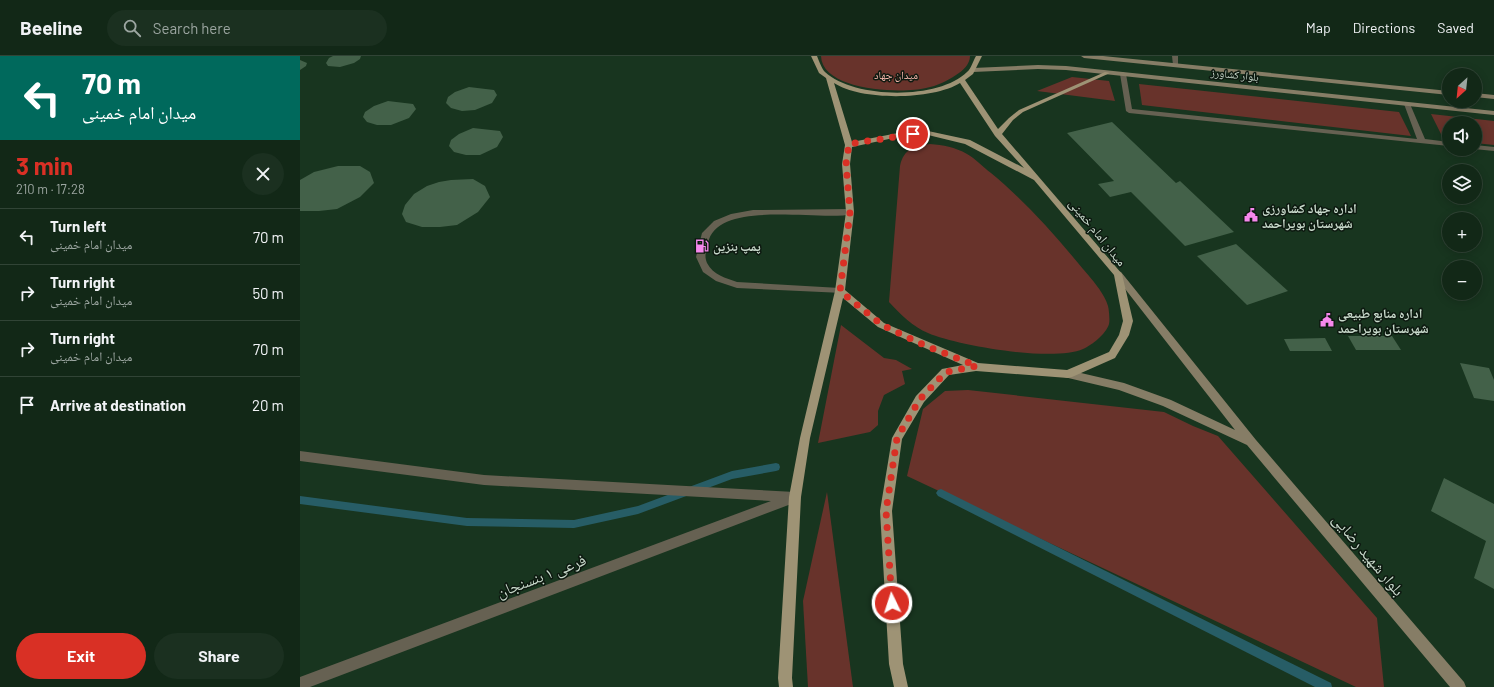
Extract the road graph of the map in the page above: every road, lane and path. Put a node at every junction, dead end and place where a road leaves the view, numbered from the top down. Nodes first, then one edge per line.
1 (814, 56) edge
2 (979, 56) edge
3 (1084, 56) edge
4 (1175, 56) edge
5 (1176, 65) junction
6 (973, 70) junction
7 (1107, 73) junction
8 (1123, 74) junction
9 (829, 79) junction
10 (962, 81) junction
11 (1442, 92) edge
12 (1482, 96) edge
13 (1494, 97) edge
14 (1407, 104) junction
15 (1494, 113) edge
16 (998, 134) junction
17 (1422, 141) junction
18 (1442, 143) edge
19 (849, 144) junction
20 (1482, 148) edge
21 (1494, 149) edge
22 (1037, 178) junction
23 (850, 212) junction
24 (1118, 274) junction
25 (840, 291) junction
26 (977, 366) junction
27 (1068, 374) junction
28 (1252, 443) junction
29 (300, 456) edge
30 (795, 497) junction
31 (300, 684) edge
32 (786, 687) edge
33 (901, 687) edge
34 (1459, 687) edge

1 - 9 main road
2 - 6 main road
3 - 5 main road, بلوار کشاورز
4 - 5 street
5 - 11 main road, بلوار کشاورز
6 - 7 main road, بلوار کشاورز
6 - 10 main road
7 - 8 main road, بلوار کشاورز
7 - 16 main road
8 - 14 main road, بلوار کشاورز
8 - 17 street
9 - 10 main road
9 - 19 main road
10 - 16 main road
12 - 13 main road
14 - 15 main road, بلوار کشاورز
14 - 17 street
16 - 22 main road
17 - 18 street
19 - 22 main road, میدان امام خمینی
19 - 23 main road
20 - 21 street
22 - 24 main road, میدان امام خمینی
23 - 25 main road
23 - 25 street
24 - 27 main road, میدان امام خمینی
24 - 28 main road, بلوار شهید رضایی
25 - 26 main road, میدان امام خمینی
25 - 30 main road
26 - 27 main road, میدان امام خمینی
26 - 33 main road
27 - 28 main road
28 - 34 main road, بلوار شهید رضایی
29 - 30 street
30 - 31 street, فرعی ۱ بنسنجان
30 - 32 main road

